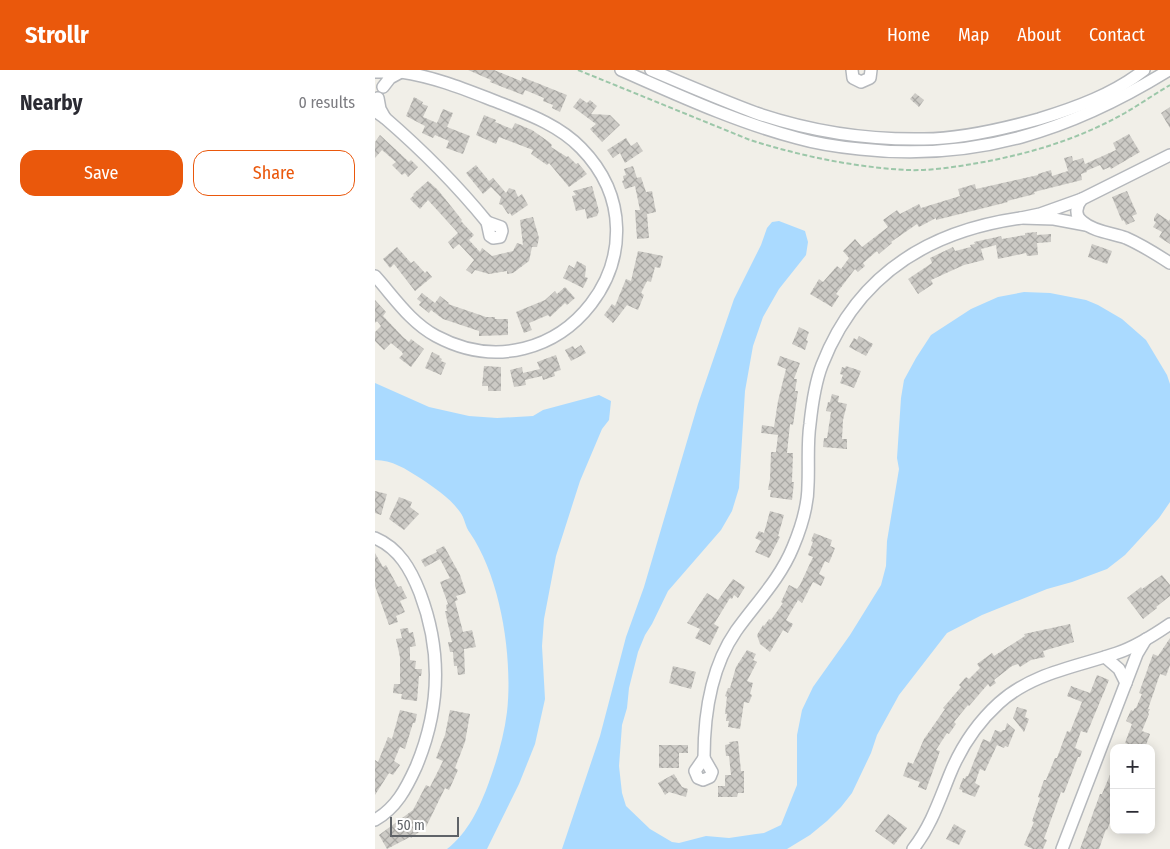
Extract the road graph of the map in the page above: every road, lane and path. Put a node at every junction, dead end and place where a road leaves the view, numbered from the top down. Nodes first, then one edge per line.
1 (621, 70) edge
2 (651, 70) edge
3 (852, 70) edge
4 (871, 70) edge
5 (1144, 70) edge
6 (1169, 70) edge
7 (375, 72) edge
8 (401, 72) junction
9 (383, 87) junction
10 (376, 99) edge
11 (375, 111) edge
12 (385, 118) junction
13 (1170, 155) edge
14 (1082, 199) junction
15 (1021, 218) junction
16 (487, 222) dead end
17 (1089, 226) junction
18 (1170, 263) edge
19 (375, 276) edge
20 (375, 538) edge
21 (1170, 624) edge
22 (1145, 639) junction
23 (1105, 657) junction
24 (1126, 683) junction
25 (704, 758) dead end
26 (375, 820) edge
27 (913, 849) edge
28 (1061, 849) edge

1 - 6 street
2 - 5 street
3 - 4 street
7 - 8 street
7 - 9 street
8 - 9 street
8 - 19 street
9 - 10 street
10 - 12 street
11 - 12 street
12 - 16 street
13 - 14 street
14 - 15 street
14 - 17 street
15 - 17 street
15 - 25 street
17 - 18 street
20 - 26 street
21 - 22 street
22 - 23 street
22 - 24 street
23 - 24 street
23 - 27 street
24 - 28 street

